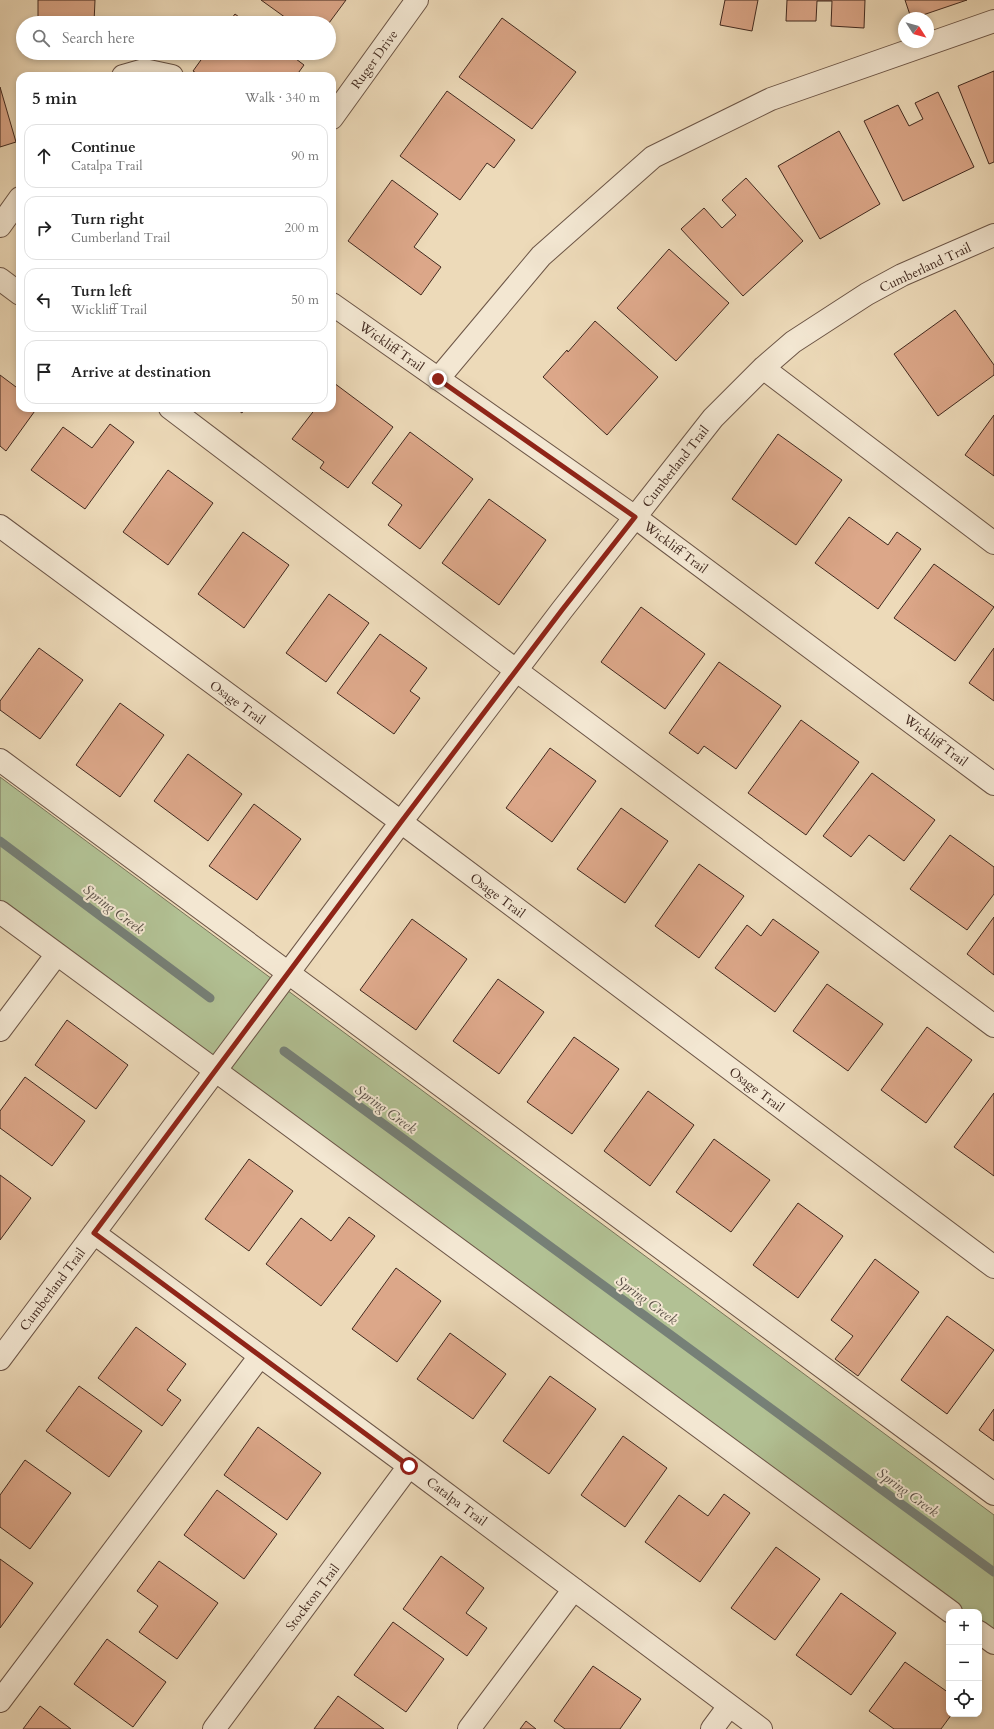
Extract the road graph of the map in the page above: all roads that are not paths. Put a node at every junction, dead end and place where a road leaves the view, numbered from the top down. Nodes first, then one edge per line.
1 (417, 0) edge
2 (994, 21) edge
3 (137, 72) edge
4 (153, 72) edge
5 (336, 112) edge
6 (16, 204) edge
7 (0, 226) edge
8 (994, 235) edge
9 (0, 279) edge
10 (16, 291) edge
11 (336, 307) edge
12 (762, 368) junction
13 (438, 379) junction
14 (175, 412) edge
15 (635, 517) junction
16 (0, 526) edge
17 (994, 543) edge
18 (517, 671) junction
19 (0, 760) edge
20 (994, 784) edge
21 (401, 822) junction
22 (0, 912) edge
23 (57, 954) junction
24 (288, 973) junction
25 (994, 1026) edge
26 (0, 1030) edge
27 (215, 1071) junction
28 (94, 1233) junction
29 (994, 1266) edge
30 (260, 1356) junction
31 (0, 1359) edge
32 (409, 1466) junction
33 (994, 1494) edge
34 (574, 1589) junction
35 (947, 1609) edge
36 (982, 1634) edge
37 (994, 1643) edge
38 (0, 1701) edge
39 (729, 1706) junction
40 (214, 1729) edge
41 (469, 1729) edge
42 (712, 1729) edge
43 (761, 1729) edge

1 - 5 street, Ruger Drive
2 - 13 street
3 - 4 street
6 - 7 street
8 - 12 street, Cumberland Trail
9 - 10 street
11 - 13 street, Wickliff Trail
12 - 15 street, Cumberland Trail
12 - 17 street
13 - 15 street, Wickliff Trail
14 - 18 street
15 - 18 street, Cumberland Trail
15 - 20 street, Wickliff Trail
16 - 21 street, Osage Trail
18 - 21 street, Cumberland Trail
18 - 25 street
19 - 24 street
21 - 24 street, Cumberland Trail
21 - 29 street, Osage Trail
22 - 23 street
23 - 26 street
23 - 27 street
24 - 27 street, Cumberland Trail
24 - 33 street
27 - 28 street, Cumberland Trail
27 - 35 street
28 - 30 street, Catalpa Trail
28 - 31 street, Cumberland Trail
30 - 32 street, Catalpa Trail
30 - 38 street
32 - 34 street, Catalpa Trail
32 - 40 street, Stockton Trail
34 - 39 street, Catalpa Trail
34 - 41 street
36 - 37 street
39 - 42 street
39 - 43 street, Catalpa Trail

